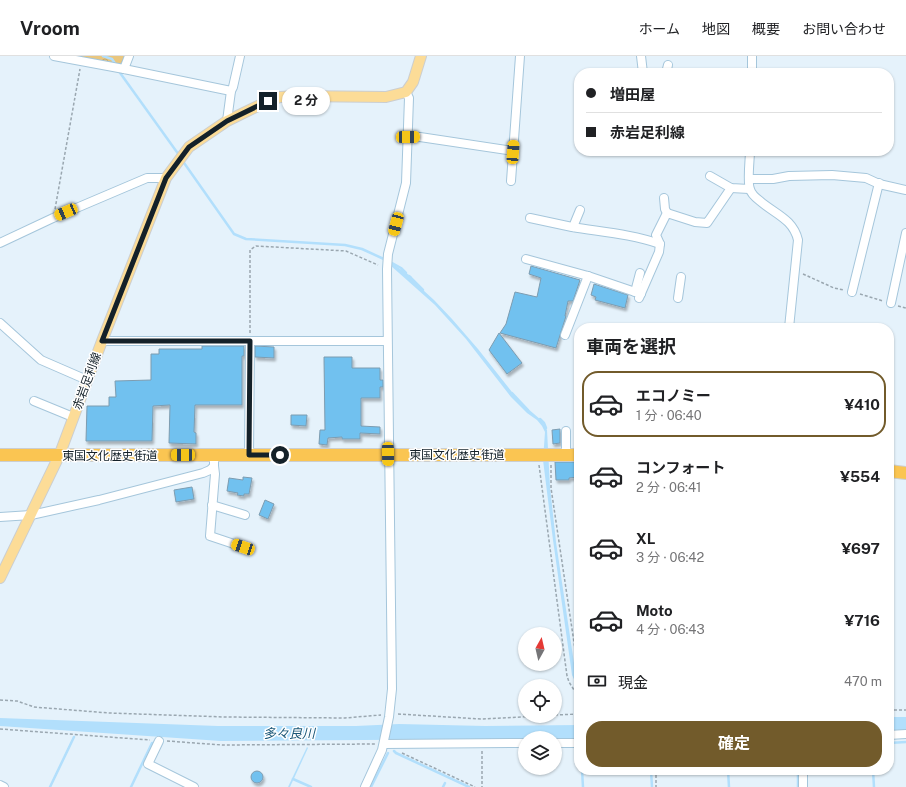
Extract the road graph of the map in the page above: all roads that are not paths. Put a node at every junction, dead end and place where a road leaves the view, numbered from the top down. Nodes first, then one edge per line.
1 (54, 56) edge
2 (129, 56) edge
3 (240, 56) edge
4 (421, 56) edge
5 (520, 56) edge
6 (641, 56) edge
7 (752, 56) edge
8 (124, 68) junction
9 (642, 68) edge
10 (752, 68) edge
11 (231, 91) junction
12 (406, 92) junction
13 (227, 121) junction
14 (408, 137) junction
15 (513, 152) junction
16 (750, 156) edge
17 (710, 176) dead end
18 (166, 178) junction
19 (749, 179) junction
20 (511, 181) dead end
21 (879, 183) junction
22 (731, 188) junction
23 (749, 188) junction
24 (906, 190) edge
25 (664, 198) dead end
26 (580, 210) dead end
27 (667, 213) junction
28 (530, 218) dead end
29 (573, 227) junction
30 (906, 233) edge
31 (0, 243) edge
32 (660, 244) junction
33 (526, 259) dead end
34 (640, 273) dead end
35 (588, 276) junction
36 (681, 277) dead end
37 (852, 292) dead end
38 (639, 295) junction
39 (678, 298) dead end
40 (891, 303) dead end
41 (0, 323) edge
42 (790, 323) edge
43 (564, 335) dead end
44 (102, 341) junction
45 (250, 341) junction
46 (387, 341) junction
47 (87, 380) junction
48 (34, 401) dead end
49 (74, 417) junction
50 (566, 430) dead end
51 (388, 454) junction
52 (0, 455) edge
53 (249, 455) junction
54 (566, 455) junction
55 (574, 455) edge
56 (59, 456) junction
57 (214, 461) junction
58 (894, 472) edge
59 (906, 473) edge
60 (212, 505) junction
61 (31, 515) junction
62 (245, 515) dead end
63 (0, 517) edge
64 (243, 547) dead end
65 (0, 578) edge
66 (906, 734) edge
67 (894, 735) edge
68 (159, 741) road end
69 (384, 743) junction
70 (518, 743) edge
71 (562, 743) edge
72 (574, 743) edge
73 (803, 775) edge
74 (0, 785) edge
75 (4, 787) edge
76 (194, 787) edge
77 (365, 787) edge
78 (803, 787) edge

1 - 8 street
2 - 8 street
3 - 11 street
4 - 12 main road
5 - 15 street
6 - 9 street
7 - 10 street
8 - 11 street
11 - 13 street
12 - 13 main road, 赤岩足利線
12 - 14 street
13 - 18 main road, 赤岩足利線
14 - 15 street
14 - 46 street
15 - 20 street
16 - 19 street
17 - 22 street
18 - 31 street
18 - 44 main road, 赤岩足利線
19 - 21 street
19 - 23 street
21 - 24 street
21 - 37 street
22 - 23 street
22 - 27 street
23 - 42 street
25 - 27 street
26 - 29 street
27 - 32 street
28 - 29 street
29 - 32 street
30 - 40 street
32 - 38 street
33 - 35 street
34 - 38 street
35 - 38 street
35 - 43 street
36 - 39 street
41 - 47 street
44 - 45 street
44 - 47 main road, 赤岩足利線
45 - 46 street
45 - 53 street
46 - 51 street
47 - 49 main road, 赤岩足利線
48 - 49 street
49 - 56 main road, 赤岩足利線
50 - 54 street
51 - 53 highway, 東国文化歴史街道
51 - 54 highway, 東国文化歴史街道
51 - 69 street
52 - 56 highway, 東国文化歴史街道
53 - 57 highway, 東国文化歴史街道
54 - 55 highway, 東国文化歴史街道
56 - 57 highway, 東国文化歴史街道
56 - 61 main road, 赤岩足利線
57 - 60 street
57 - 61 street
58 - 59 highway
60 - 62 street
60 - 64 street
61 - 63 street
61 - 65 main road, 赤岩足利線
66 - 67 street
68 - 76 street
69 - 70 street
69 - 77 street
71 - 72 street
73 - 78 street
74 - 75 street

